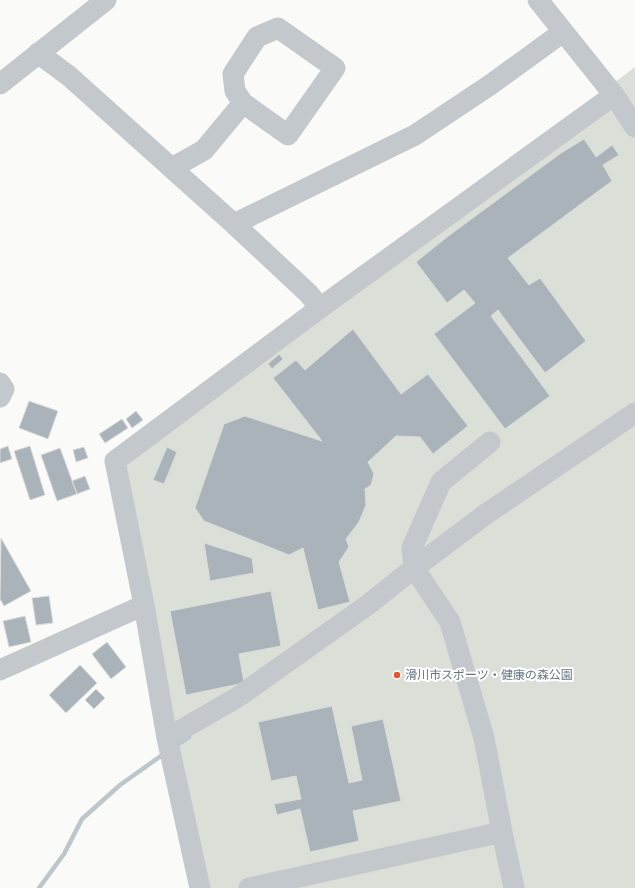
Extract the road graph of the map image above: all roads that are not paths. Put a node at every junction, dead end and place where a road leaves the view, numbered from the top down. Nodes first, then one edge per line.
1 (538, 0) edge
2 (99, 2) edge
3 (563, 32) junction
4 (38, 53) junction
5 (0, 84) edge
6 (614, 95) junction
7 (243, 103) junction
8 (635, 127) edge
9 (172, 168) junction
10 (234, 224) junction
11 (320, 308) junction
12 (0, 383) edge
13 (0, 397) edge
14 (635, 413) edge
15 (490, 442) dead end
16 (414, 568) junction
17 (144, 605) junction
18 (0, 670) edge
19 (167, 738) junction
20 (502, 832) junction
21 (200, 888) edge
22 (249, 888) edge
23 (514, 888) edge

1 - 3 street
2 - 4 street
3 - 6 street
3 - 10 street
4 - 5 street
4 - 9 street
6 - 8 street
6 - 11 street
7 - 7 street
7 - 9 street
9 - 10 street
10 - 11 street
11 - 17 street
12 - 13 street
14 - 16 street
15 - 16 street
16 - 19 street
16 - 20 street
17 - 18 street
17 - 19 street
19 - 21 street
20 - 22 street
20 - 23 street

